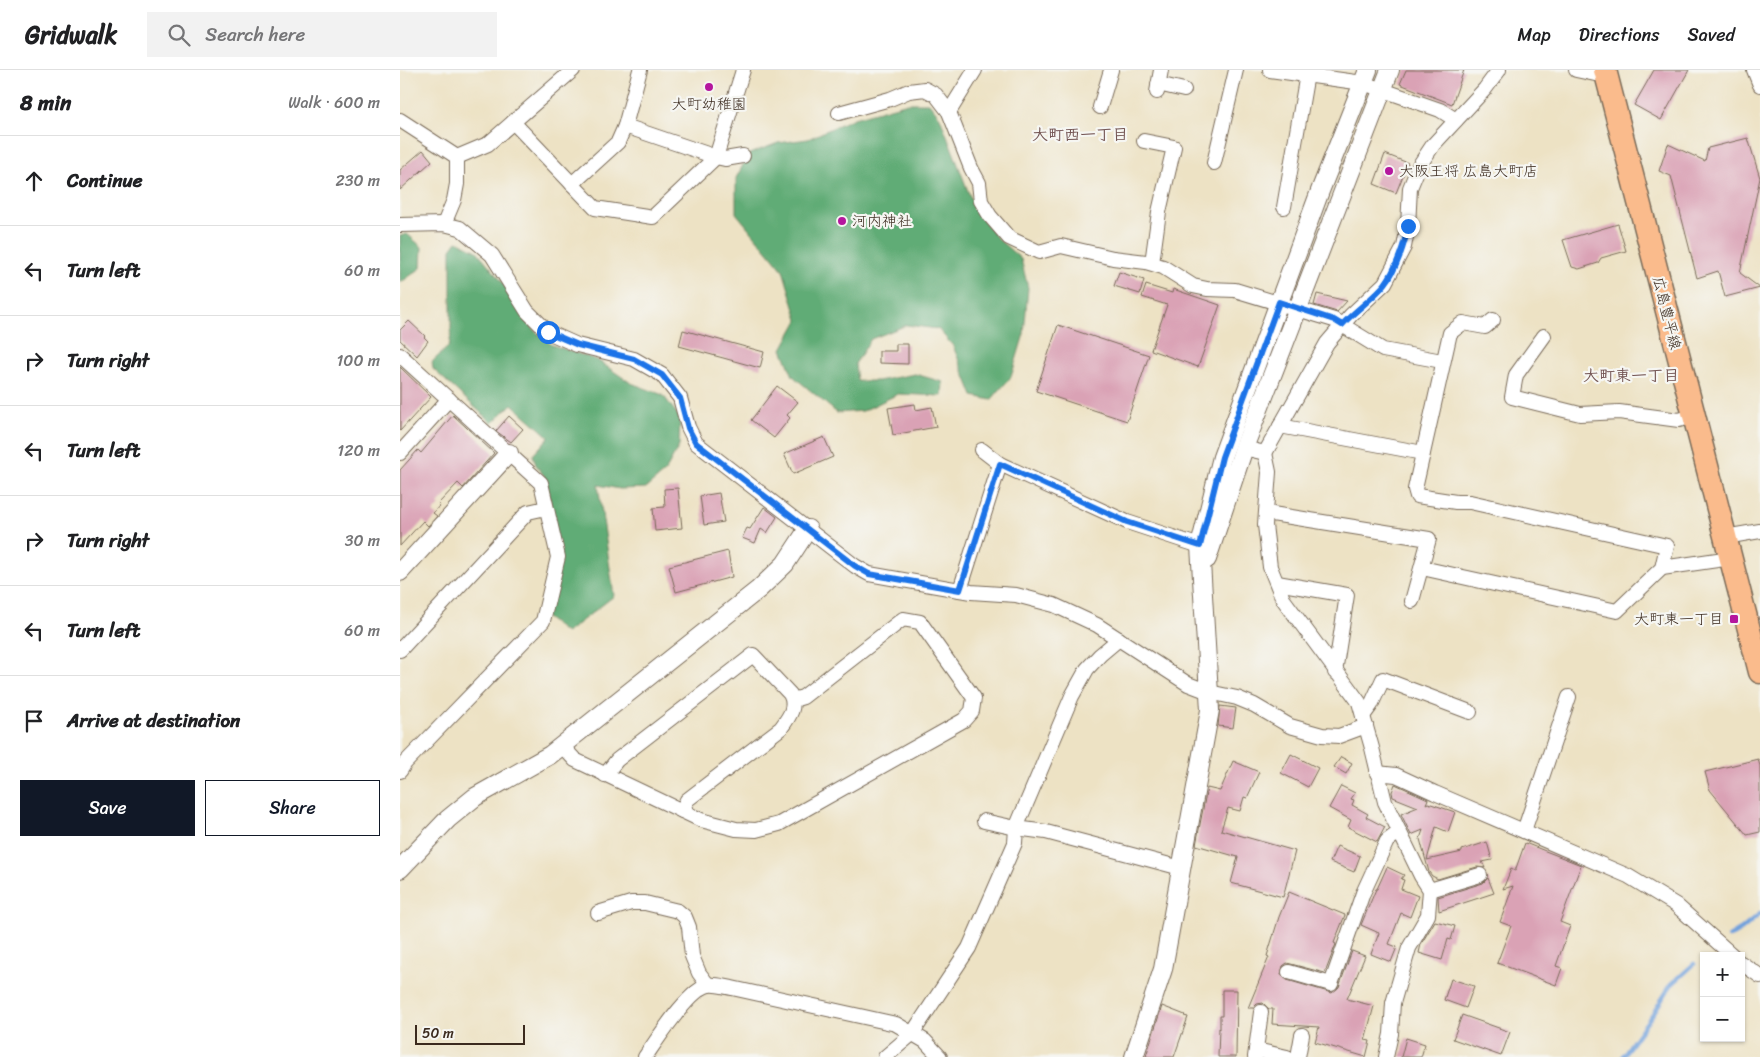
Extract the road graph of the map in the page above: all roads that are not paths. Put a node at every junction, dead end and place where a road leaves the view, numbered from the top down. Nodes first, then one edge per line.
1 (573, 70) edge
2 (640, 70) edge
3 (743, 70) edge
4 (975, 70) edge
5 (1111, 70) edge
6 (1236, 70) edge
7 (1270, 70) edge
8 (1390, 70) edge
9 (1499, 70) edge
10 (1576, 70) edge
11 (1754, 70) edge
12 (1605, 72) edge
13 (1307, 74) junction
14 (1365, 77) edge
15 (1158, 82) edge
16 (1760, 85) edge
17 (1184, 90) dead end
18 (1382, 90) junction
19 (1100, 107) dead end
20 (949, 112) junction
21 (839, 113) dead end
22 (400, 120) edge
23 (1456, 120) junction
24 (514, 122) junction
25 (625, 126) junction
26 (1144, 141) dead end
27 (743, 156) dead end
28 (456, 157) junction
29 (716, 157) junction
30 (1214, 162) dead end
31 (572, 184) junction
32 (1284, 207) dead end
33 (444, 224) junction
34 (400, 225) edge
35 (1152, 263) junction
36 (1279, 302) junction
37 (1298, 308) junction
38 (1493, 320) dead end
39 (1342, 325) junction
40 (1544, 336) dead end
41 (400, 355) edge
42 (1442, 361) junction
43 (449, 399) junction
44 (1694, 416) junction
45 (1280, 426) junction
46 (1244, 448) junction
47 (982, 450) dead end
48 (400, 453) edge
49 (509, 453) junction
50 (1264, 453) junction
51 (1423, 453) junction
52 (1000, 464) junction
53 (546, 508) junction
54 (1266, 513) junction
55 (808, 529) junction
56 (1760, 530) edge
57 (1200, 546) junction
58 (1728, 547) junction
59 (1422, 568) junction
60 (1662, 568) junction
61 (400, 572) edge
62 (1202, 574) junction
63 (1276, 582) junction
64 (960, 590) junction
65 (1412, 601) dead end
66 (1119, 639) junction
67 (400, 650) edge
68 (1335, 672) junction
69 (1760, 672) edge
70 (1209, 692) junction
71 (1570, 696) dead end
72 (794, 700) junction
73 (1470, 712) dead end
74 (1364, 721) junction
75 (562, 746) junction
76 (400, 771) edge
77 (1377, 773) junction
78 (605, 775) junction
79 (682, 811) junction
80 (984, 820) dead end
81 (1016, 828) junction
82 (1524, 831) junction
83 (1399, 832) junction
84 (1181, 868) junction
85 (400, 869) edge
86 (1480, 875) dead end
87 (1430, 890) junction
88 (598, 913) dead end
89 (1729, 952) edge
90 (1745, 966) edge
91 (1289, 972) dead end
92 (1760, 976) edge
93 (708, 985) junction
94 (1261, 1012) dead end
95 (912, 1034) junction
96 (1302, 1035) dead end
97 (1256, 1053) edge
98 (645, 1057) edge
99 (884, 1057) edge
100 (940, 1057) edge
101 (1134, 1057) edge
102 (1287, 1057) edge
103 (1298, 1057) edge
104 (1386, 1057) edge

1 - 24 street
2 - 25 street
3 - 29 street
4 - 20 street
5 - 19 street
6 - 30 street
7 - 13 street
8 - 18 street
9 - 23 street
10 - 12 street
11 - 16 street
12 - 44 main road, 広島豊平線
13 - 14 street
13 - 32 street
14 - 18 street
14 - 36 street
15 - 17 street
18 - 23 street
18 - 37 street
20 - 21 street
20 - 35 street
22 - 28 street
23 - 39 street
24 - 28 street
24 - 31 street
25 - 29 street
25 - 31 street
26 - 35 street
27 - 29 street
28 - 33 street
29 - 31 street
33 - 34 street
33 - 55 street
35 - 36 street
36 - 37 street
36 - 57 street
37 - 39 street
37 - 46 street
38 - 42 street
39 - 42 street
39 - 45 street
40 - 44 street
41 - 43 street
42 - 51 street
43 - 48 street
43 - 49 street
44 - 58 main road, 広島豊平線
45 - 50 street
45 - 51 street
46 - 50 street
46 - 62 street
47 - 52 street
49 - 53 street
49 - 61 street
50 - 54 street
51 - 60 street
52 - 57 street
52 - 64 street
53 - 67 street
53 - 76 street
54 - 59 street
54 - 63 street
55 - 64 street
55 - 75 street
56 - 58 street
57 - 62 street
58 - 60 street
58 - 69 main road, 広島豊平線
59 - 60 street
59 - 65 street
62 - 70 street
63 - 68 street
63 - 68 street
64 - 66 street
66 - 70 street
66 - 81 street
68 - 74 street
70 - 74 street
70 - 84 street
71 - 82 street
72 - 78 street
72 - 79 street
72 - 79 street
73 - 74 street
74 - 77 street
75 - 78 street
75 - 85 street
77 - 82 street
77 - 83 street
78 - 79 street
80 - 81 street
81 - 84 street
81 - 95 street
82 - 89 street
83 - 87 street
83 - 91 street
84 - 101 street
86 - 87 street
87 - 104 street
88 - 93 street
90 - 92 street
93 - 95 street
93 - 98 street
94 - 97 street
95 - 99 street
95 - 100 street
96 - 103 street
97 - 102 street

